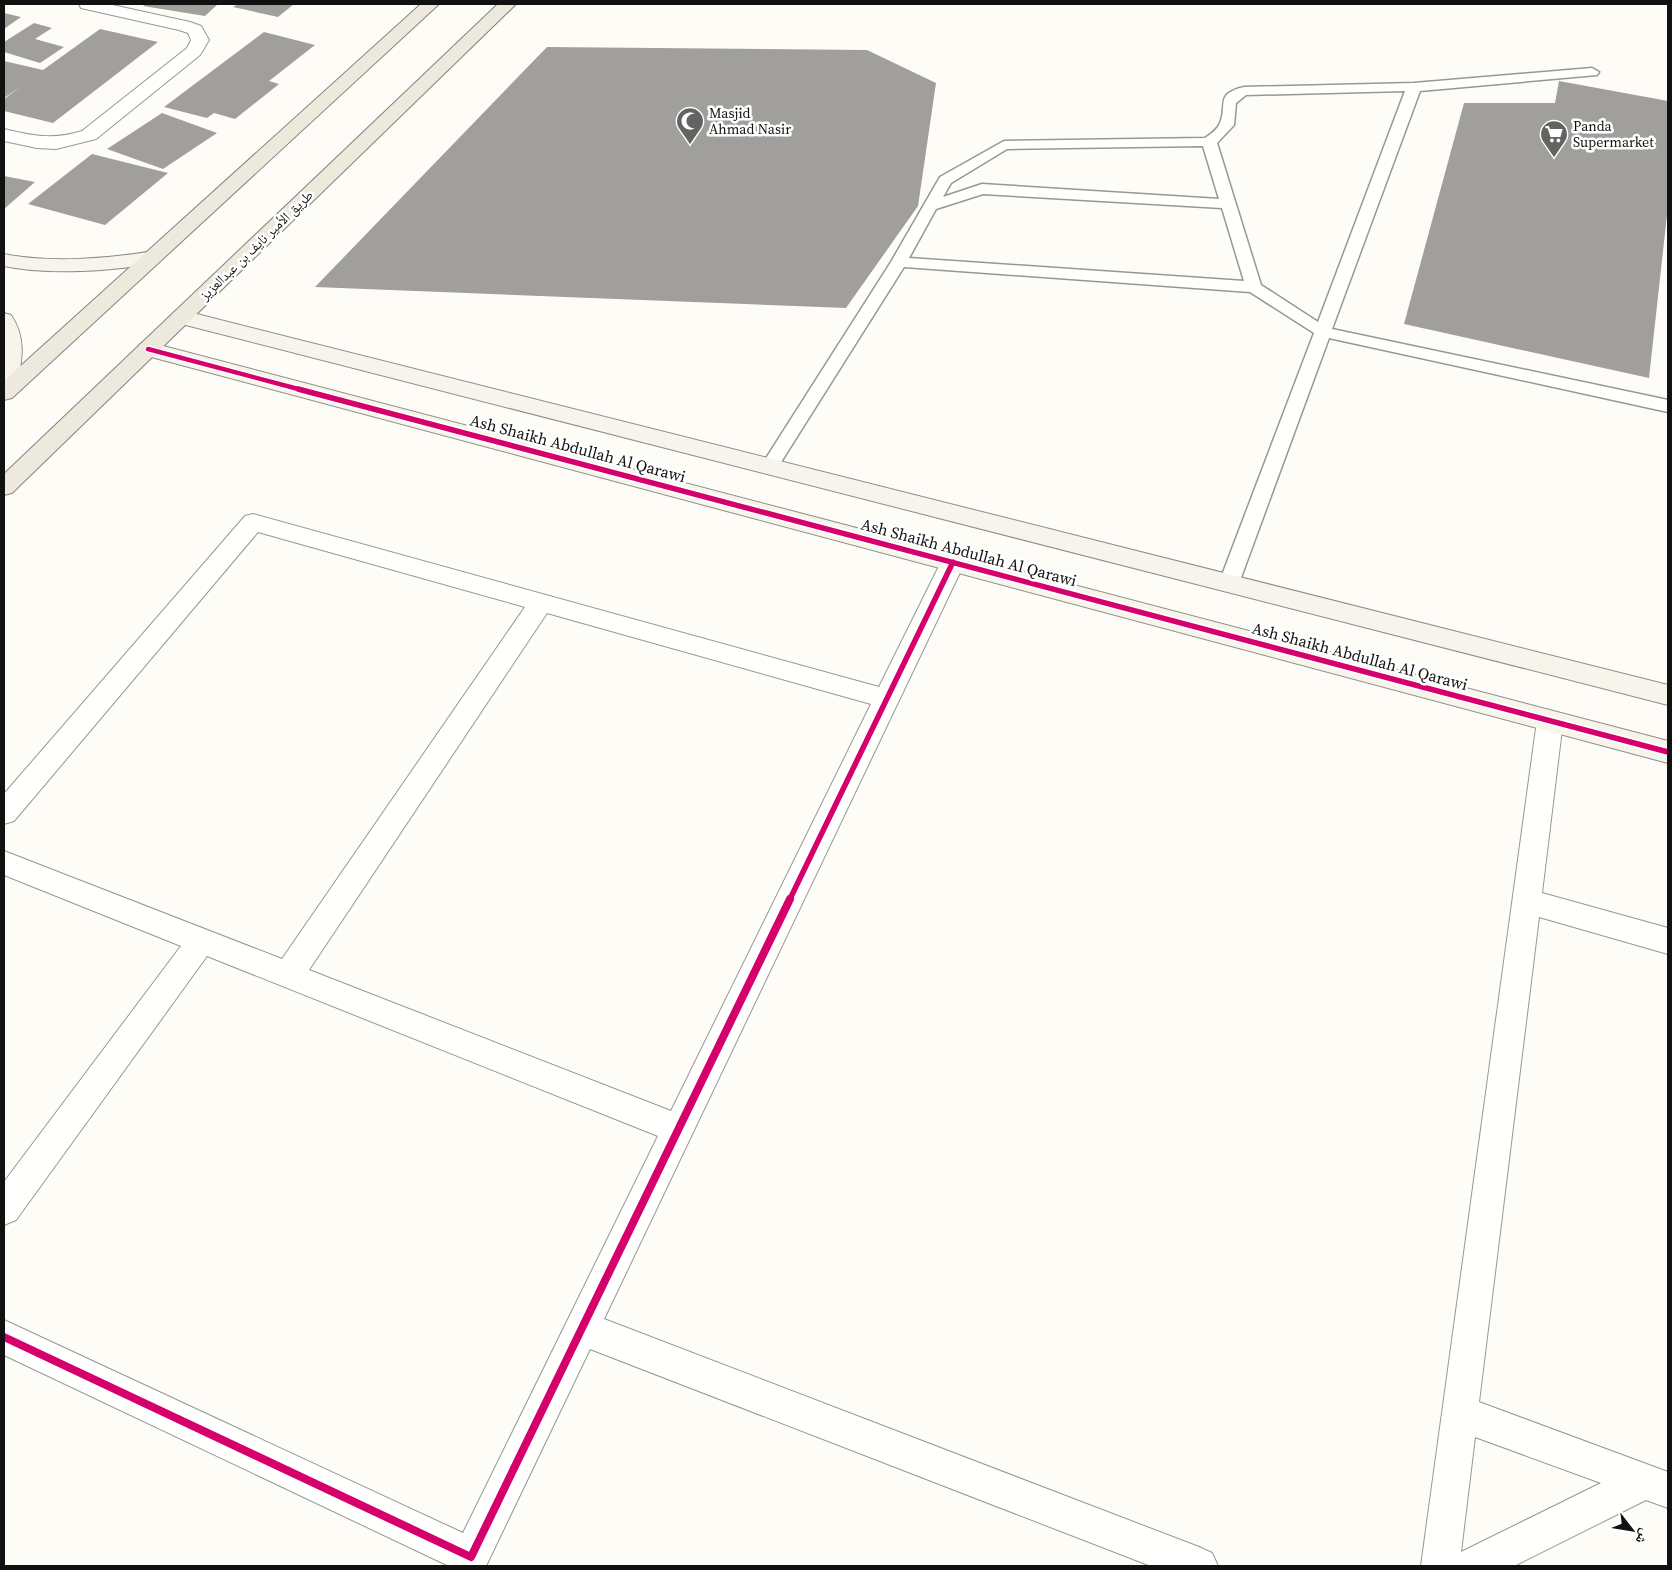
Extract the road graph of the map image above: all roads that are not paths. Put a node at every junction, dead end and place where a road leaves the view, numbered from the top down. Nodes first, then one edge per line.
1 (86, 4) edge
2 (431, 4) edge
3 (508, 4) edge
4 (1592, 72) dead end
5 (1414, 87) junction
6 (4, 135) edge
7 (1209, 142) junction
8 (1228, 204) junction
9 (930, 206) junction
10 (153, 256) junction
11 (4, 260) edge
12 (899, 262) junction
13 (1254, 288) junction
14 (181, 317) junction
15 (4, 320) edge
16 (1323, 332) junction
17 (148, 349) junction
18 (5, 392) edge
19 (1668, 406) edge
20 (770, 466) junction
21 (4, 487) edge
22 (953, 562) junction
23 (1229, 583) junction
24 (541, 603) junction
25 (1668, 695) edge
26 (887, 700) junction
27 (1550, 721) junction
28 (1668, 752) edge
29 (4, 813) edge
30 (4, 862) edge
31 (1527, 900) junction
32 (202, 940) junction
33 (1668, 941) edge
34 (288, 974) junction
35 (679, 1129) junction
36 (4, 1209) edge
37 (582, 1328) junction
38 (4, 1337) edge
39 (1460, 1413) junction
40 (1657, 1486) edge
41 (1199, 1566) edge
42 (1440, 1566) edge
43 (1474, 1566) edge

1 - 6 street
2 - 10 main road
3 - 14 main road, طريق الأمير نايف بن عبدالعزيز
4 - 5 lane
5 - 7 lane
5 - 16 lane
7 - 8 lane
7 - 9 lane
8 - 9 lane
8 - 13 lane
9 - 12 lane
10 - 11 street
10 - 18 main road
12 - 13 lane
12 - 20 lane
13 - 16 lane
14 - 17 main road, طريق الأمير نايف بن عبدالعزيز
14 - 20 street
15 - 18 street
16 - 19 lane
16 - 23 lane
17 - 21 main road, طريق الأمير نايف بن عبدالعزيز
17 - 22 street, Ash Shaikh Abdullah Al Qarawi
20 - 23 street
22 - 26 street
22 - 27 street, Ash Shaikh Abdullah Al Qarawi
23 - 25 street
24 - 26 street
24 - 29 street
24 - 34 street
26 - 35 street
27 - 28 street, Ash Shaikh Abdullah Al Qarawi
27 - 31 street
30 - 32 street
31 - 33 street
31 - 39 street
32 - 34 street
32 - 36 street
34 - 35 street
35 - 37 street
37 - 38 street
37 - 41 street
39 - 40 street
39 - 42 street
40 - 43 street

